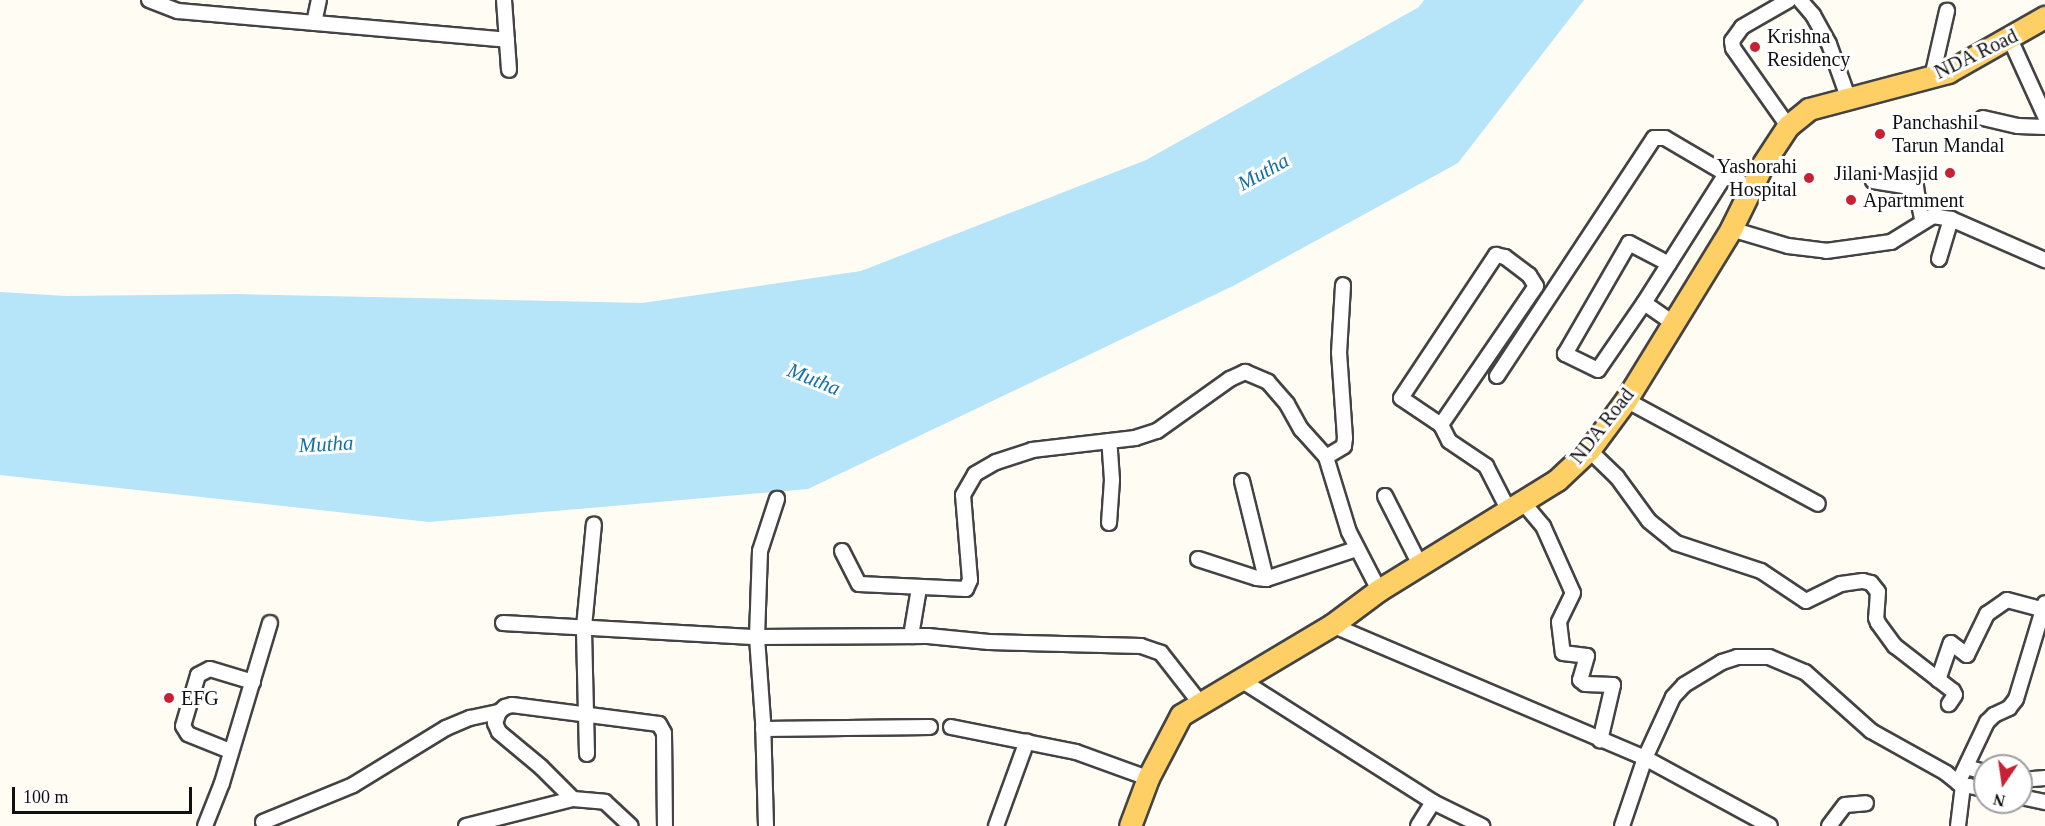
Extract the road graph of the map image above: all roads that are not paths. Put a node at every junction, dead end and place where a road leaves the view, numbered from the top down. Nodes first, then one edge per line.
1 (149, 0) edge
2 (319, 0) edge
3 (504, 0) edge
4 (1789, 0) edge
5 (1800, 0) edge
6 (1947, 11) dead end
7 (2045, 17) edge
8 (314, 23) junction
9 (2010, 39) junction
10 (507, 40) junction
11 (509, 70) dead end
12 (1932, 77) junction
13 (1858, 97) junction
14 (2045, 116) edge
15 (1983, 118) dead end
16 (1788, 126) junction
17 (2045, 127) edge
18 (1726, 174) junction
19 (1873, 181) dead end
20 (1751, 188) junction
21 (1951, 219) junction
22 (1922, 220) junction
23 (1731, 229) junction
24 (1939, 260) dead end
25 (2045, 260) edge
26 (1669, 264) junction
27 (1343, 285) dead end
28 (1644, 303) junction
29 (1673, 323) junction
30 (1497, 376) dead end
31 (1626, 400) junction
32 (1441, 425) junction
33 (1109, 441) junction
34 (1589, 450) junction
35 (1326, 457) junction
36 (1242, 482) dead end
37 (1385, 495) dead end
38 (777, 500) dead end
39 (1818, 504) dead end
40 (1514, 505) junction
41 (1109, 523) dead end
42 (594, 524) dead end
43 (1356, 549) junction
44 (842, 551) dead end
45 (1198, 559) dead end
46 (1420, 565) junction
47 (1266, 579) junction
48 (919, 588) junction
49 (1379, 590) junction
50 (2045, 608) edge
51 (270, 622) dead end
52 (503, 623) dead end
53 (1332, 625) junction
54 (584, 627) junction
55 (911, 636) junction
56 (757, 637) junction
57 (1241, 680) junction
58 (1938, 680) junction
59 (253, 682) junction
60 (1200, 703) junction
61 (1949, 704) dead end
62 (499, 712) junction
63 (585, 714) junction
64 (930, 727) dead end
65 (951, 727) dead end
66 (763, 729) junction
67 (1027, 741) junction
68 (1600, 741) junction
69 (230, 751) junction
70 (586, 754) dead end
71 (1645, 758) junction
72 (1966, 767) junction
73 (1973, 769) edge
74 (1148, 778) junction
75 (1961, 785) junction
76 (1973, 787) edge
77 (573, 799) junction
78 (1433, 802) junction
79 (1866, 802) dead end
80 (263, 822) dead end
81 (205, 826) edge
82 (466, 826) edge
83 (631, 826) edge
84 (665, 826) edge
85 (766, 826) edge
86 (996, 826) edge
87 (1130, 826) edge
88 (1418, 826) edge
89 (1482, 826) edge
90 (1622, 826) edge
91 (1770, 826) edge
92 (1829, 826) edge
93 (1958, 826) edge

1 - 8 street
2 - 8 street
3 - 10 street
4 - 16 street
5 - 13 street
6 - 12 street
7 - 9 main road, NDA Road
8 - 10 street
9 - 12 main road, NDA Road
9 - 14 street
10 - 11 street
12 - 13 main road, NDA Road
13 - 16 main road, NDA Road
15 - 17 street
16 - 20 main road, NDA Road
18 - 20 street
18 - 26 street
18 - 30 street
19 - 22 street
20 - 23 main road, NDA Road
21 - 22 street
21 - 24 street
21 - 25 street
22 - 23 street
23 - 29 main road, NDA Road
26 - 28 street
26 - 28 street
27 - 35 street
28 - 29 street
29 - 31 main road, NDA Road
31 - 34 main road, NDA Road
31 - 39 street
32 - 32 street
32 - 40 street
33 - 35 street
33 - 41 street
33 - 48 street
34 - 40 main road, NDA Road
34 - 58 street
35 - 43 street
36 - 47 street
37 - 46 street
38 - 56 street
40 - 46 main road, NDA Road
40 - 68 street
42 - 54 street
43 - 47 street
43 - 49 street
44 - 48 street
45 - 47 street
46 - 49 main road, NDA Road
48 - 55 street
49 - 53 main road, NDA Road
50 - 58 street
50 - 72 street
51 - 59 street
52 - 54 street
53 - 57 main road, NDA Road
53 - 68 street
54 - 56 street
54 - 63 street
55 - 56 street
55 - 60 street
56 - 66 street
57 - 60 main road, NDA Road
57 - 78 street
58 - 61 street
59 - 69 street
59 - 69 street
60 - 74 main road, NDA Road
62 - 63 street
62 - 77 street
62 - 80 street
63 - 70 street
63 - 84 street
64 - 66 street
65 - 67 street
66 - 85 street
67 - 74 street
67 - 86 street
68 - 71 street
69 - 81 street
71 - 75 street
71 - 90 street
71 - 91 street
72 - 73 street
72 - 75 street
74 - 87 main road, NDA Road
75 - 76 street
75 - 93 street
77 - 82 street
77 - 83 street
78 - 88 street
78 - 89 street
79 - 92 street

